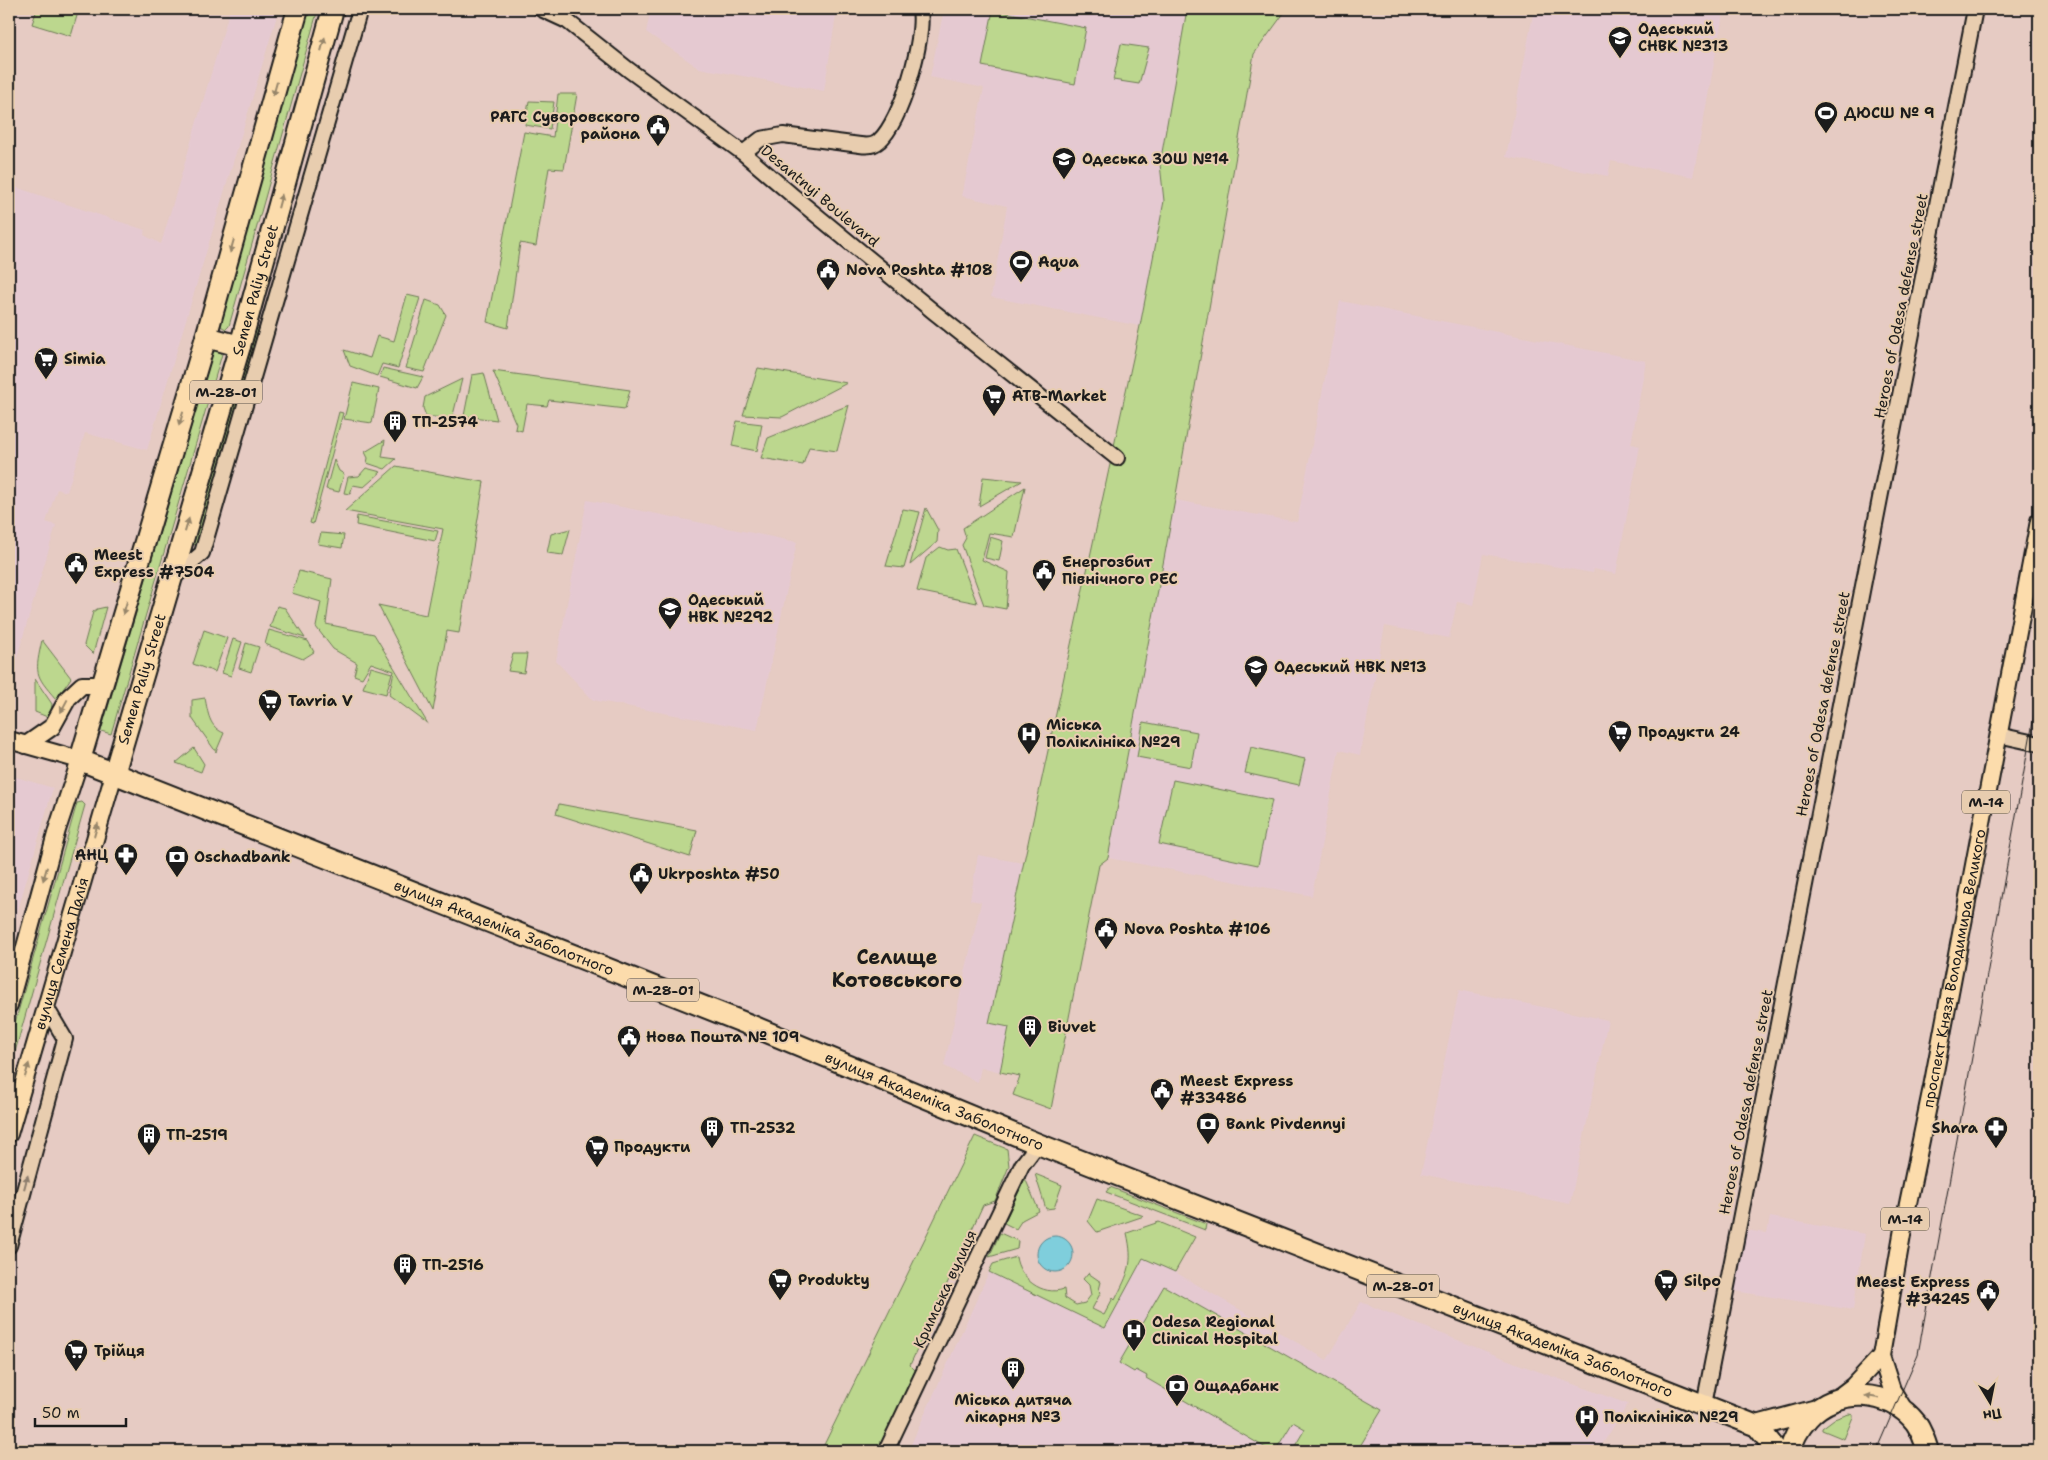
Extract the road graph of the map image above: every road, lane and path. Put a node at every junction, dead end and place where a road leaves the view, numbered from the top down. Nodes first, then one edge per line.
1 (298, 9) edge
2 (333, 9) edge
3 (360, 9) edge
4 (541, 9) edge
5 (920, 9) edge
6 (1975, 9) edge
7 (743, 152) junction
8 (206, 337) junction
9 (240, 346) junction
10 (1117, 458) dead end
11 (2039, 521) edge
12 (171, 580) junction
13 (102, 685) junction
14 (1998, 735) junction
15 (9, 740) edge
16 (2039, 744) edge
17 (26, 745) junction
18 (80, 760) junction
19 (114, 774) junction
20 (9, 1005) edge
21 (46, 1007) junction
22 (9, 1134) edge
23 (1038, 1144) junction
24 (9, 1246) edge
25 (1881, 1356) junction
26 (1836, 1399) junction
27 (1704, 1405) junction
28 (1815, 1410) junction
29 (1905, 1412) junction
30 (1757, 1426) junction
31 (886, 1451) edge
32 (1778, 1451) edge
33 (1790, 1451) edge
34 (1928, 1451) edge

1 -> 8 highway, М-28-01
9 -> 2 highway, Semen Paliy Street / М-28-01
3 - 12 street
4 - 7 street, Desantnyi Boulevard
5 - 7 street
6 - 27 street, Heroes of Odesa defense street
7 - 10 street, Desantnyi Boulevard
8 - 9 highway
8 -> 13 highway, М-28-01
12 -> 9 highway, Semen Paliy Street / М-28-01
11 - 14 main road, проспект Князя Володимира Великого / М-14
12 - 19 highway, Semen Paliy Street / М-28-01
13 -> 17 main road
13 - 18 highway, М-28-01
14 - 16 street
14 - 25 main road, проспект Князя Володимира Великого / М-14
15 - 17 main road
17 - 18 main road
18 - 19 highway, М-28-01
18 -> 20 main road
21 -> 19 main road, вулиця Семена Палія
19 - 23 highway, вулиця Академіка Заболотного / М-28-01
22 -> 21 main road, вулиця Семена Палія
24 -> 21 street
23 - 27 highway, вулиця Академіка Заболотного / М-28-01
23 - 31 street, Кримська вулиця
25 - 26 main road, М-14
25 - 29 main road, проспект Князя Володимира Великого / М-14
26 - 28 highway, М-14
29 -> 26 highway, М-14
27 - 30 highway, вулиця Академіка Заболотного / М-28-01
28 - 30 highway
28 - 33 highway, М-14
29 - 34 highway, М-14
30 - 32 highway, вулиця Академіка Заболотного / М-28-01

